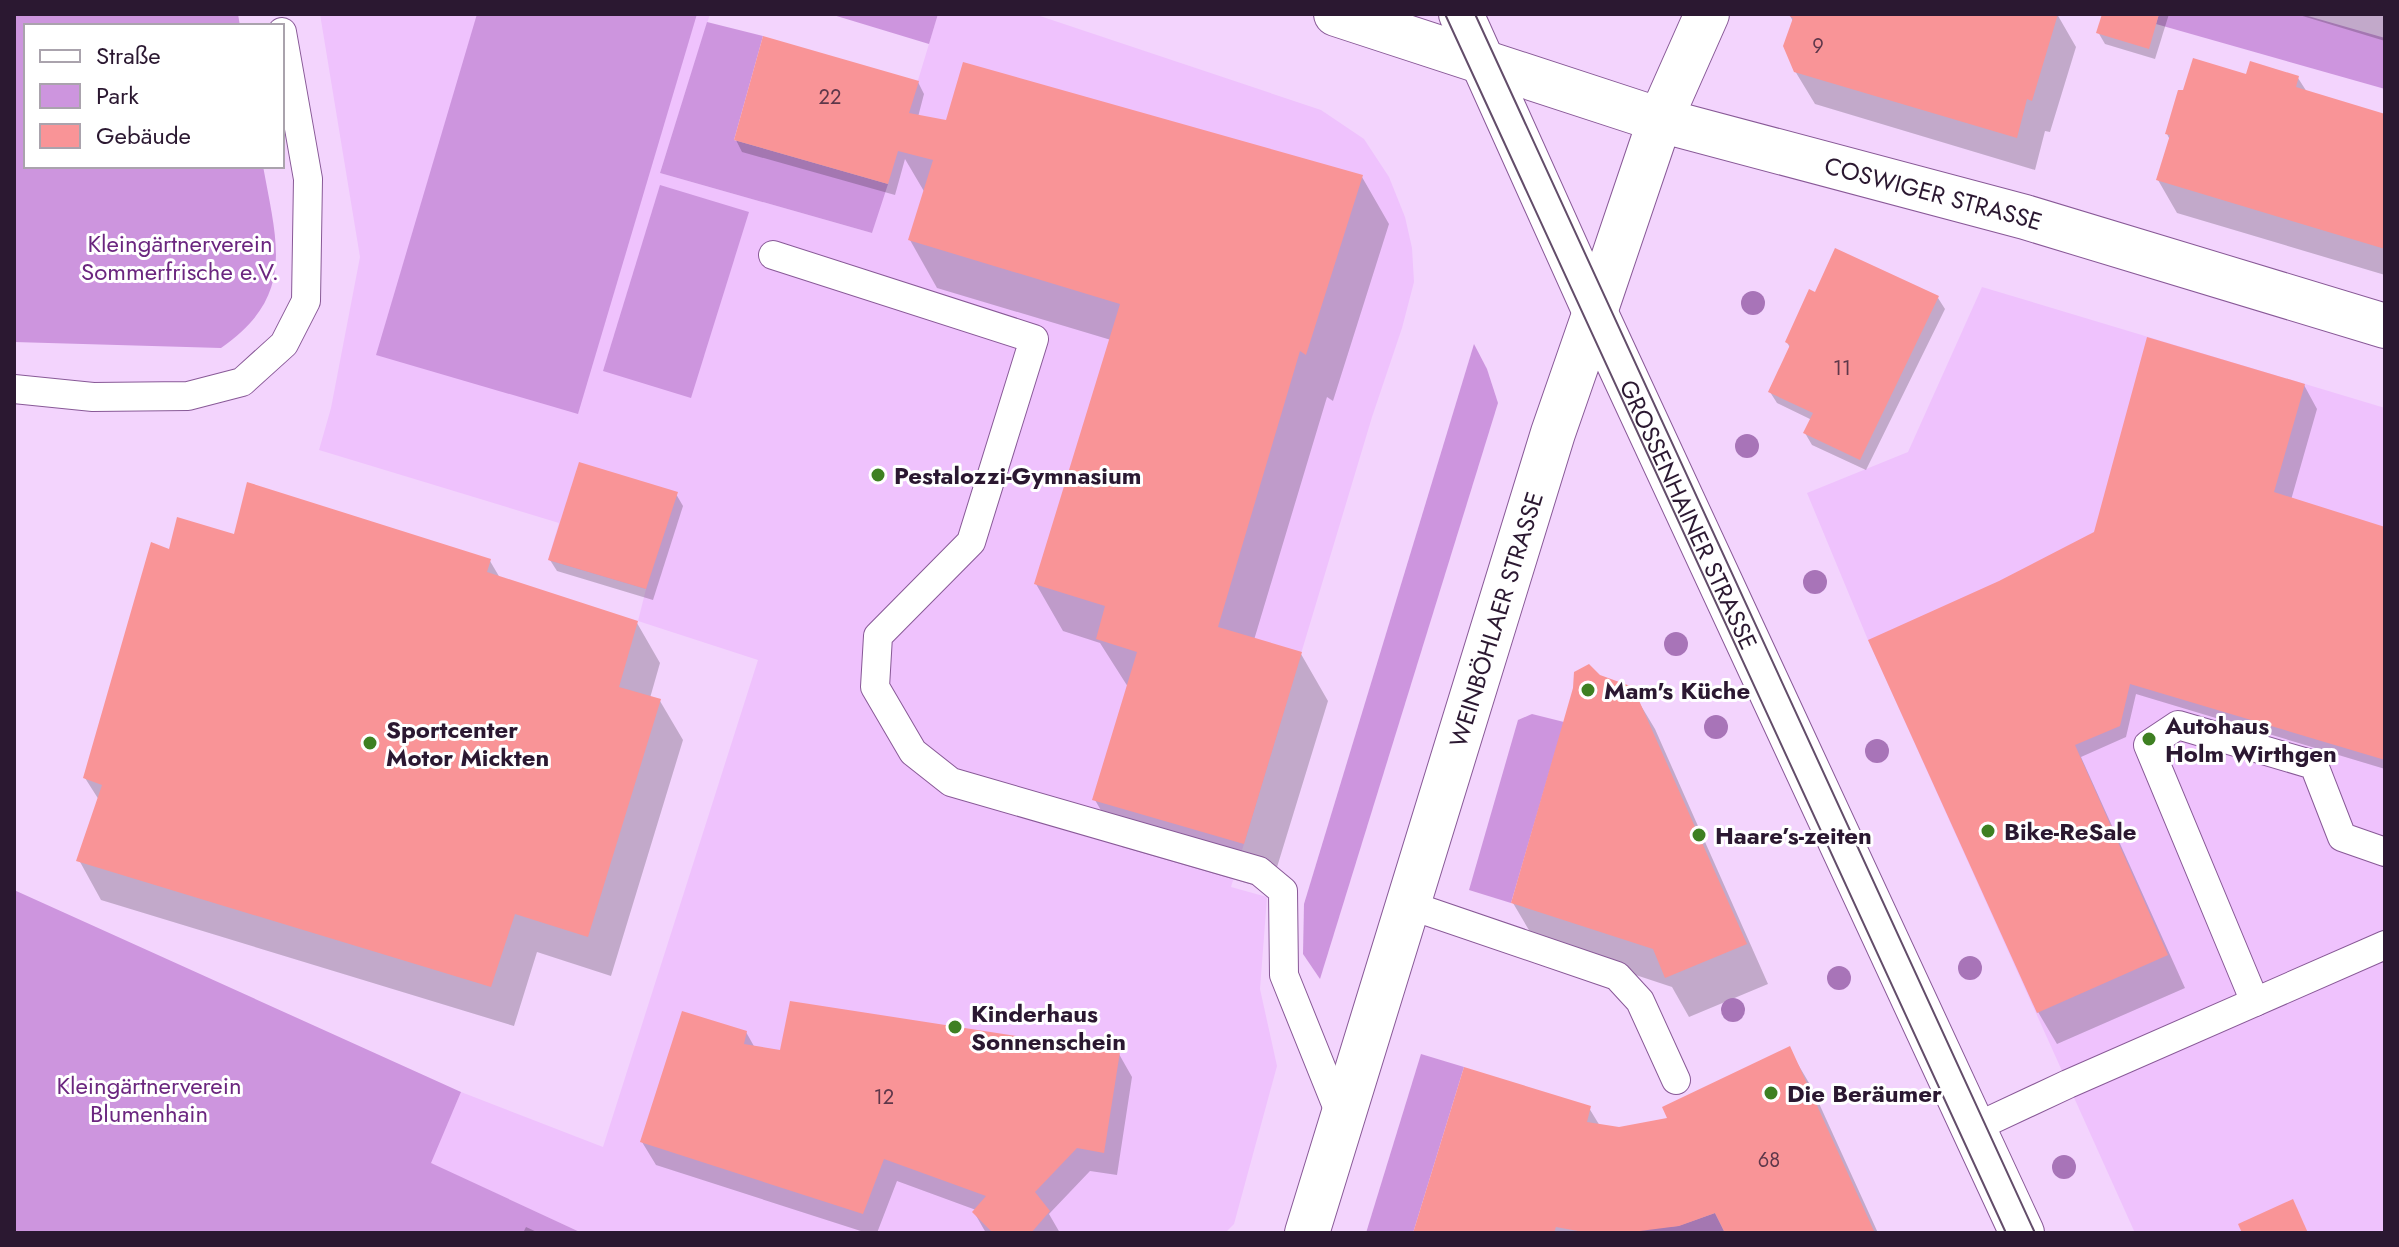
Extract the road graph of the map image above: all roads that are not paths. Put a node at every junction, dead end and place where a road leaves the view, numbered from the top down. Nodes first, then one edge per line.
1 (1336, 14) edge
2 (1461, 14) edge
3 (1707, 14) edge
4 (284, 43) edge
5 (1483, 61) junction
6 (1660, 120) junction
7 (773, 255) dead end
8 (1595, 312) junction
9 (2385, 326) edge
10 (14, 389) edge
11 (2385, 852) edge
12 (1409, 905) junction
13 (2385, 945) edge
14 (2255, 1002) junction
15 (1676, 1080) dead end
16 (1342, 1119) junction
17 (1974, 1128) junction
18 (1307, 1233) edge
19 (2022, 1233) edge

1 - 5 street, COSWIGER STRASSE
2 - 5 street, GROSSENHAINER STRASSE
3 - 6 street, WEINBÖHLAER STRASSE
4 - 10 lane
5 - 6 street, COSWIGER STRASSE
5 - 8 street, GROSSENHAINER STRASSE
6 - 8 street, WEINBÖHLAER STRASSE
6 - 9 street, COSWIGER STRASSE
7 - 16 lane
8 - 12 street, WEINBÖHLAER STRASSE
8 - 17 street, GROSSENHAINER STRASSE
11 - 14 lane
12 - 15 lane
12 - 16 street, WEINBÖHLAER STRASSE
13 - 14 lane
14 - 17 lane
16 - 18 street, WEINBÖHLAER STRASSE
17 - 19 street, GROSSENHAINER STRASSE

